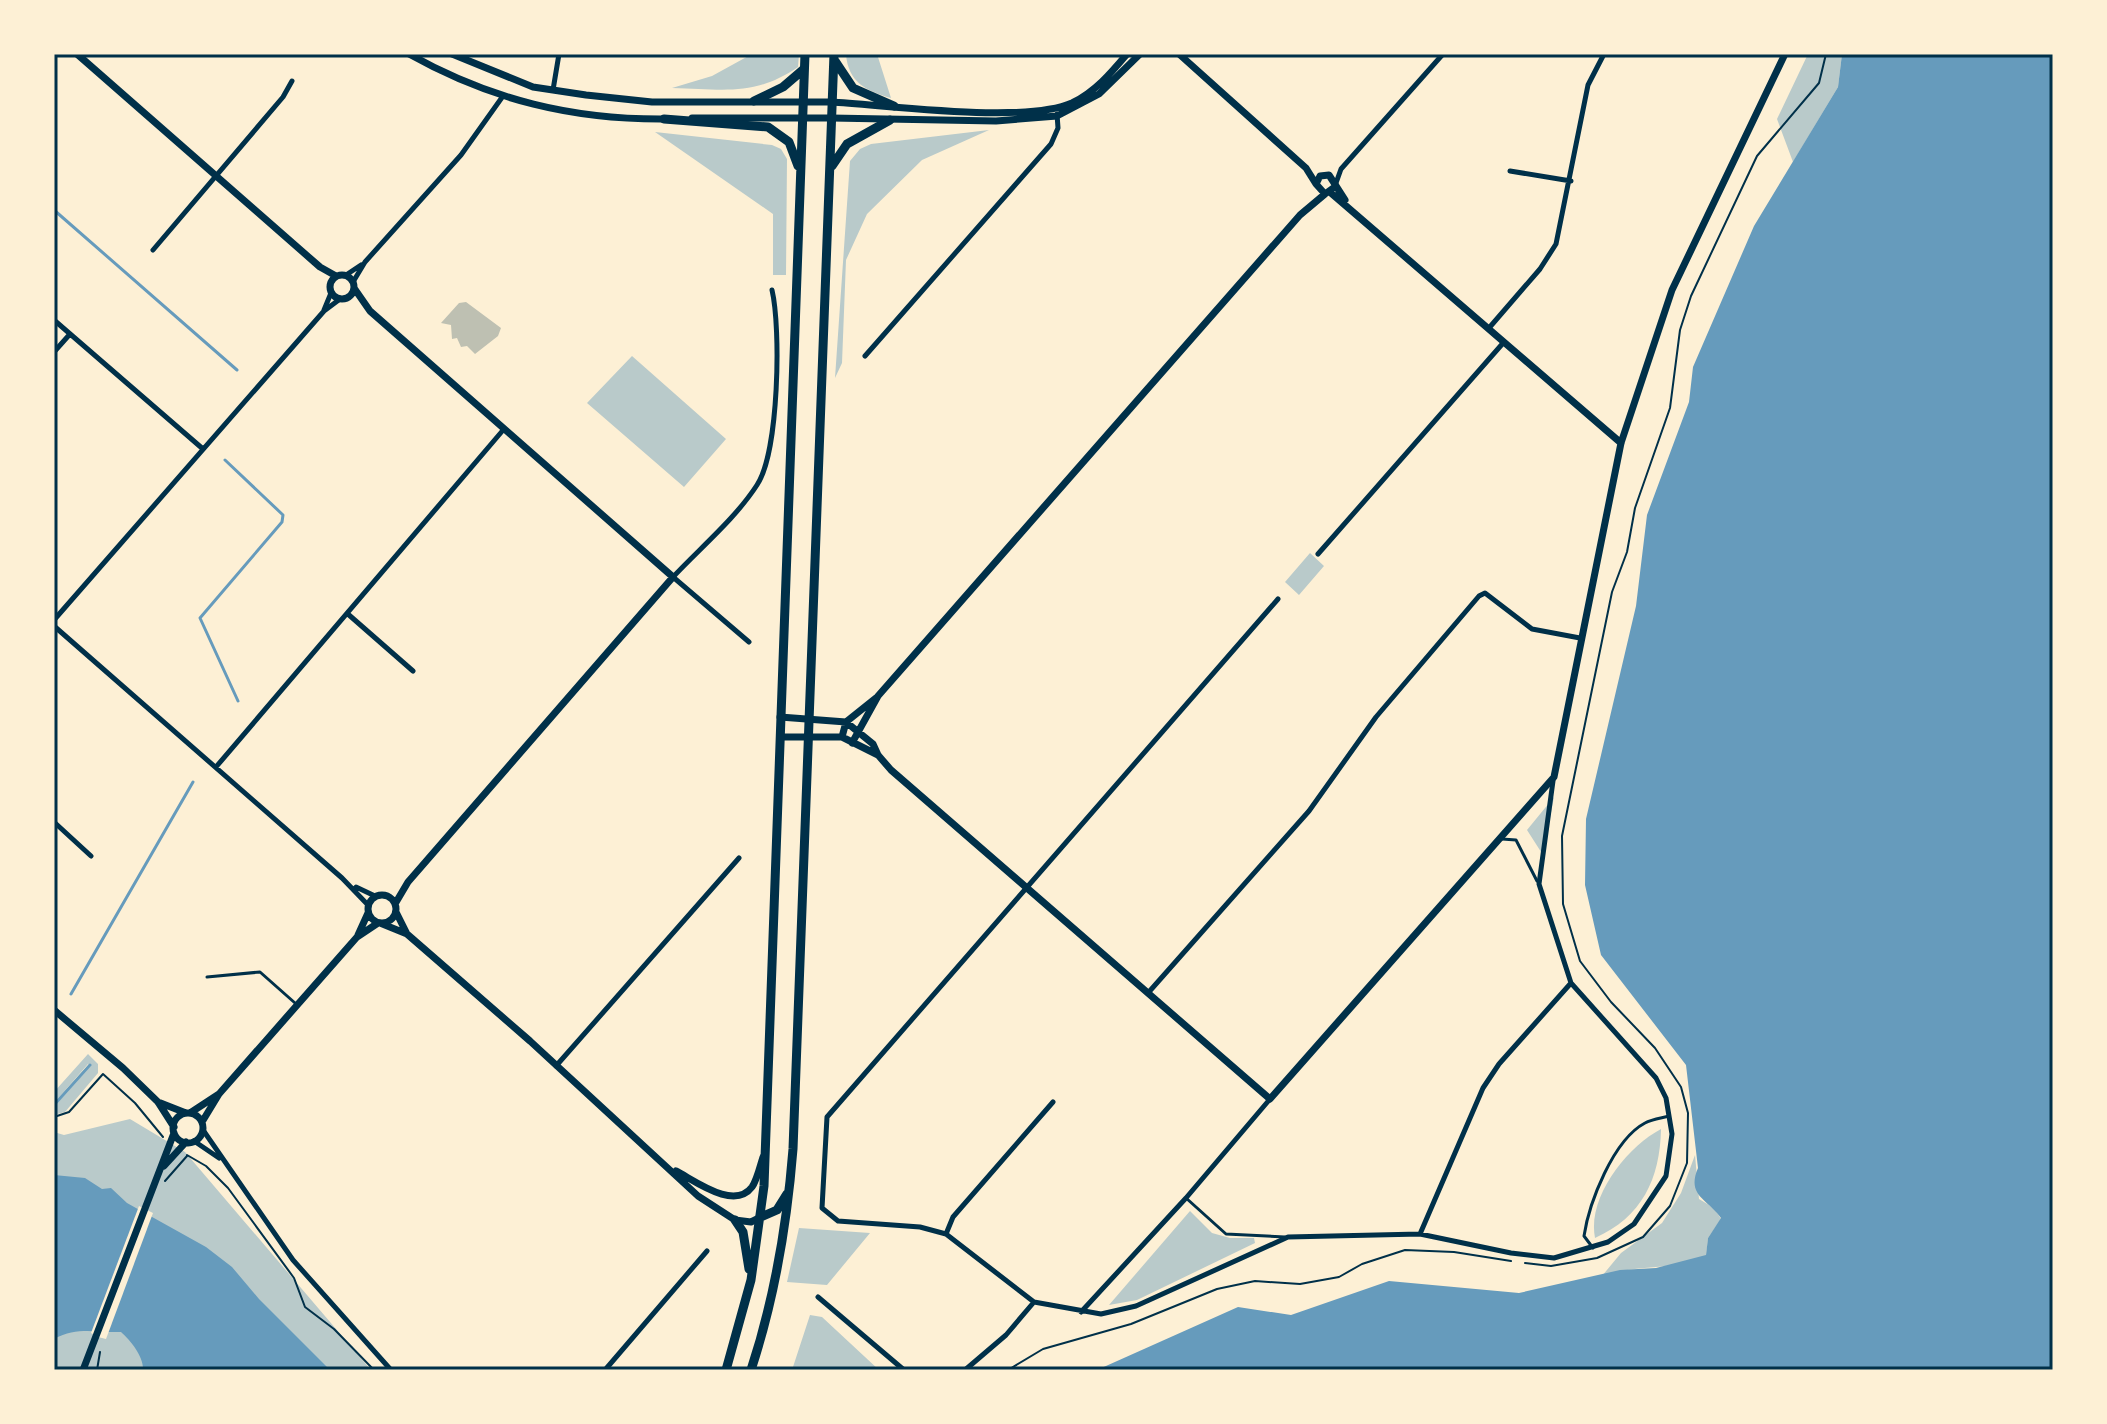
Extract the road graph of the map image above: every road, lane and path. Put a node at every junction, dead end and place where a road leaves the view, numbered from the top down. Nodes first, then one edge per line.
1 (77, 54) edge
2 (409, 54) edge
3 (452, 54) edge
4 (559, 54) edge
5 (805, 54) edge
6 (1127, 54) edge
7 (1140, 54) edge
8 (1171, 54) edge
9 (1179, 54) edge
10 (1443, 54) edge
11 (1604, 54) edge
12 (1785, 54) edge
13 (834, 56) edge
14 (1186, 62) junction
15 (804, 69) junction
16 (292, 81) dead end
17 (553, 91) junction
18 (503, 96) junction
19 (754, 101) junction
20 (803, 102) junction
21 (831, 102) junction
22 (894, 106) junction
23 (1056, 113) junction
24 (802, 117) junction
25 (831, 118) junction
26 (664, 119) junction
27 (890, 120) junction
28 (1306, 168) junction
29 (800, 169) junction
30 (1341, 169) junction
31 (829, 170) junction
32 (1510, 171) dead end
33 (1324, 174) junction
34 (214, 176) junction
35 (1571, 181) junction
36 (1316, 186) junction
37 (1332, 189) junction
38 (1300, 215) junction
39 (153, 250) dead end
40 (365, 262) junction
41 (320, 267) junction
42 (346, 275) junction
43 (336, 276) junction
44 (330, 283) junction
45 (354, 285) junction
46 (772, 290) dead end
47 (331, 293) junction
48 (343, 298) junction
49 (365, 307) junction
50 (324, 311) junction
51 (54, 320) edge
52 (1489, 328) junction
53 (70, 334) junction
54 (1504, 342) junction
55 (54, 352) edge
56 (865, 356) dead end
57 (504, 429) junction
58 (1621, 443) junction
59 (203, 449) junction
60 (1318, 554) dead end
61 (673, 577) junction
62 (1278, 599) dead end
63 (349, 615) junction
64 (54, 623) edge
65 (1580, 638) junction
66 (749, 642) dead end
67 (413, 671) dead end
68 (878, 696) junction
69 (780, 717) junction
70 (809, 718) junction
71 (846, 722) junction
72 (860, 732) junction
73 (780, 737) junction
74 (808, 737) junction
75 (842, 737) junction
76 (852, 743) junction
77 (878, 755) junction
78 (216, 767) junction
79 (1554, 777) junction
80 (54, 822) edge
81 (1499, 838) junction
82 (91, 856) dead end
83 (739, 858) dead end
84 (408, 882) junction
85 (1539, 884) junction
86 (351, 885) junction
87 (1025, 887) junction
88 (385, 895) junction
89 (375, 896) junction
90 (396, 908) junction
91 (368, 909) junction
92 (379, 923) junction
93 (407, 934) junction
94 (357, 937) junction
95 (207, 977) dead end
96 (1571, 983) junction
97 (1148, 994) junction
98 (299, 1006) junction
99 (54, 1010) edge
100 (556, 1066) junction
101 (219, 1094) junction
102 (1270, 1099) junction
103 (158, 1102) junction
104 (1053, 1102) dead end
105 (189, 1113) junction
106 (1669, 1116) junction
107 (54, 1117) edge
108 (202, 1126) junction
109 (174, 1130) junction
110 (163, 1136) dead end
111 (190, 1142) junction
112 (765, 1153) junction
113 (224, 1161) junction
114 (671, 1168) junction
115 (160, 1171) junction
116 (164, 1182) dead end
117 (790, 1186) junction
118 (1186, 1198) junction
119 (761, 1217) junction
120 (735, 1220) junction
121 (946, 1234) junction
122 (1420, 1234) junction
123 (1288, 1237) junction
124 (1593, 1248) junction
125 (707, 1251) dead end
126 (751, 1280) junction
127 (818, 1297) dead end
128 (1034, 1302) junction
129 (1080, 1312) junction
130 (101, 1346) dead end
131 (83, 1370) edge
132 (97, 1370) edge
133 (374, 1370) edge
134 (391, 1370) edge
135 (605, 1370) edge
136 (726, 1370) edge
137 (751, 1370) edge
138 (904, 1370) edge
139 (965, 1370) edge

1 - 34 street
2 - 18 street
3 - 17 street
4 - 17 street
5 - 15 highway
6 - 23 street
7 - 23 street
8 - 14 street
9 - 14 street
10 - 30 street
11 - 35 street
12 - 58 street
13 - 21 highway
13 - 22 highway
14 - 28 street
15 - 19 highway
15 - 20 highway
16 - 34 street
17 - 19 street
18 - 26 street
18 - 40 street
19 - 20 street
20 - 21 street
20 - 24 highway
21 - 22 street
21 - 25 highway
22 - 23 street
23 - 27 street
23 - 56 street
24 - 25 street
24 - 26 street
24 - 29 highway
25 - 27 street
25 - 31 highway
26 - 29 highway
27 - 31 highway
28 - 33 street
28 - 36 street
29 - 69 highway
30 - 33 street
30 - 37 street
31 - 70 highway
32 - 35 street
33 - 36 street
33 - 37 street
34 - 39 street
34 - 41 street
35 - 52 street
36 - 37 street
36 - 38 street
37 - 38 street
37 - 52 street
38 - 68 street
40 - 42 street
40 - 45 street
41 - 43 street
41 - 44 street
42 - 43 street
42 - 45 street
43 - 44 street
44 - 47 street
45 - 48 street
45 - 49 street
46 - 61 street
47 - 48 street
47 - 50 street
48 - 49 street
48 - 50 street
49 - 57 street
50 - 59 street
51 - 53 street
52 - 54 street
53 - 55 street
53 - 59 street
54 - 58 street
54 - 60 street
57 - 61 street
57 - 63 street
58 - 65 street
59 - 64 street
61 - 66 street
61 - 84 street
62 - 87 street
63 - 67 street
63 - 78 street
64 - 78 street
65 - 79 street
65 - 97 street
68 - 71 street
68 - 72 street
69 - 70 street
69 - 73 highway
70 - 71 street
70 - 74 highway
71 - 72 street
71 - 75 street
72 - 76 street
72 - 77 street
73 - 74 street
73 - 112 highway
74 - 75 street
74 - 117 highway
75 - 76 street
76 - 77 street
77 - 87 street
78 - 86 street
79 - 81 street
79 - 85 street
80 - 82 street
81 - 85 lane
81 - 102 street
83 - 100 street
84 - 88 street
84 - 90 street
85 - 96 street
86 - 89 street
86 - 91 street
87 - 97 street
87 - 121 street
88 - 89 street
88 - 90 street
89 - 91 street
90 - 92 street
90 - 93 street
91 - 92 street
91 - 94 street
92 - 93 street
92 - 94 street
93 - 100 street
94 - 98 street
95 - 98 lane
96 - 106 street
96 - 122 street
97 - 102 street
98 - 101 street
99 - 103 street
100 - 114 street
101 - 105 street
101 - 108 street
102 - 118 street
103 - 105 street
103 - 109 street
104 - 121 street
105 - 108 street
105 - 109 street
106 - 124 street
106 - 124 lane
107 - 110 path
108 - 111 street
108 - 113 street
109 - 111 street
109 - 115 street
111 - 113 street
111 - 115 street
112 - 114 street
112 - 119 highway
113 - 134 street
114 - 120 street
115 - 131 street
116 - 133 path
117 - 119 highway
117 - 137 highway
118 - 123 lane
118 - 129 street
119 - 120 street
119 - 126 highway
120 - 126 highway
121 - 128 street
122 - 123 street
122 - 124 street
123 - 129 street
125 - 135 street
126 - 136 highway
127 - 138 street
128 - 129 street
128 - 139 street
130 - 132 path

